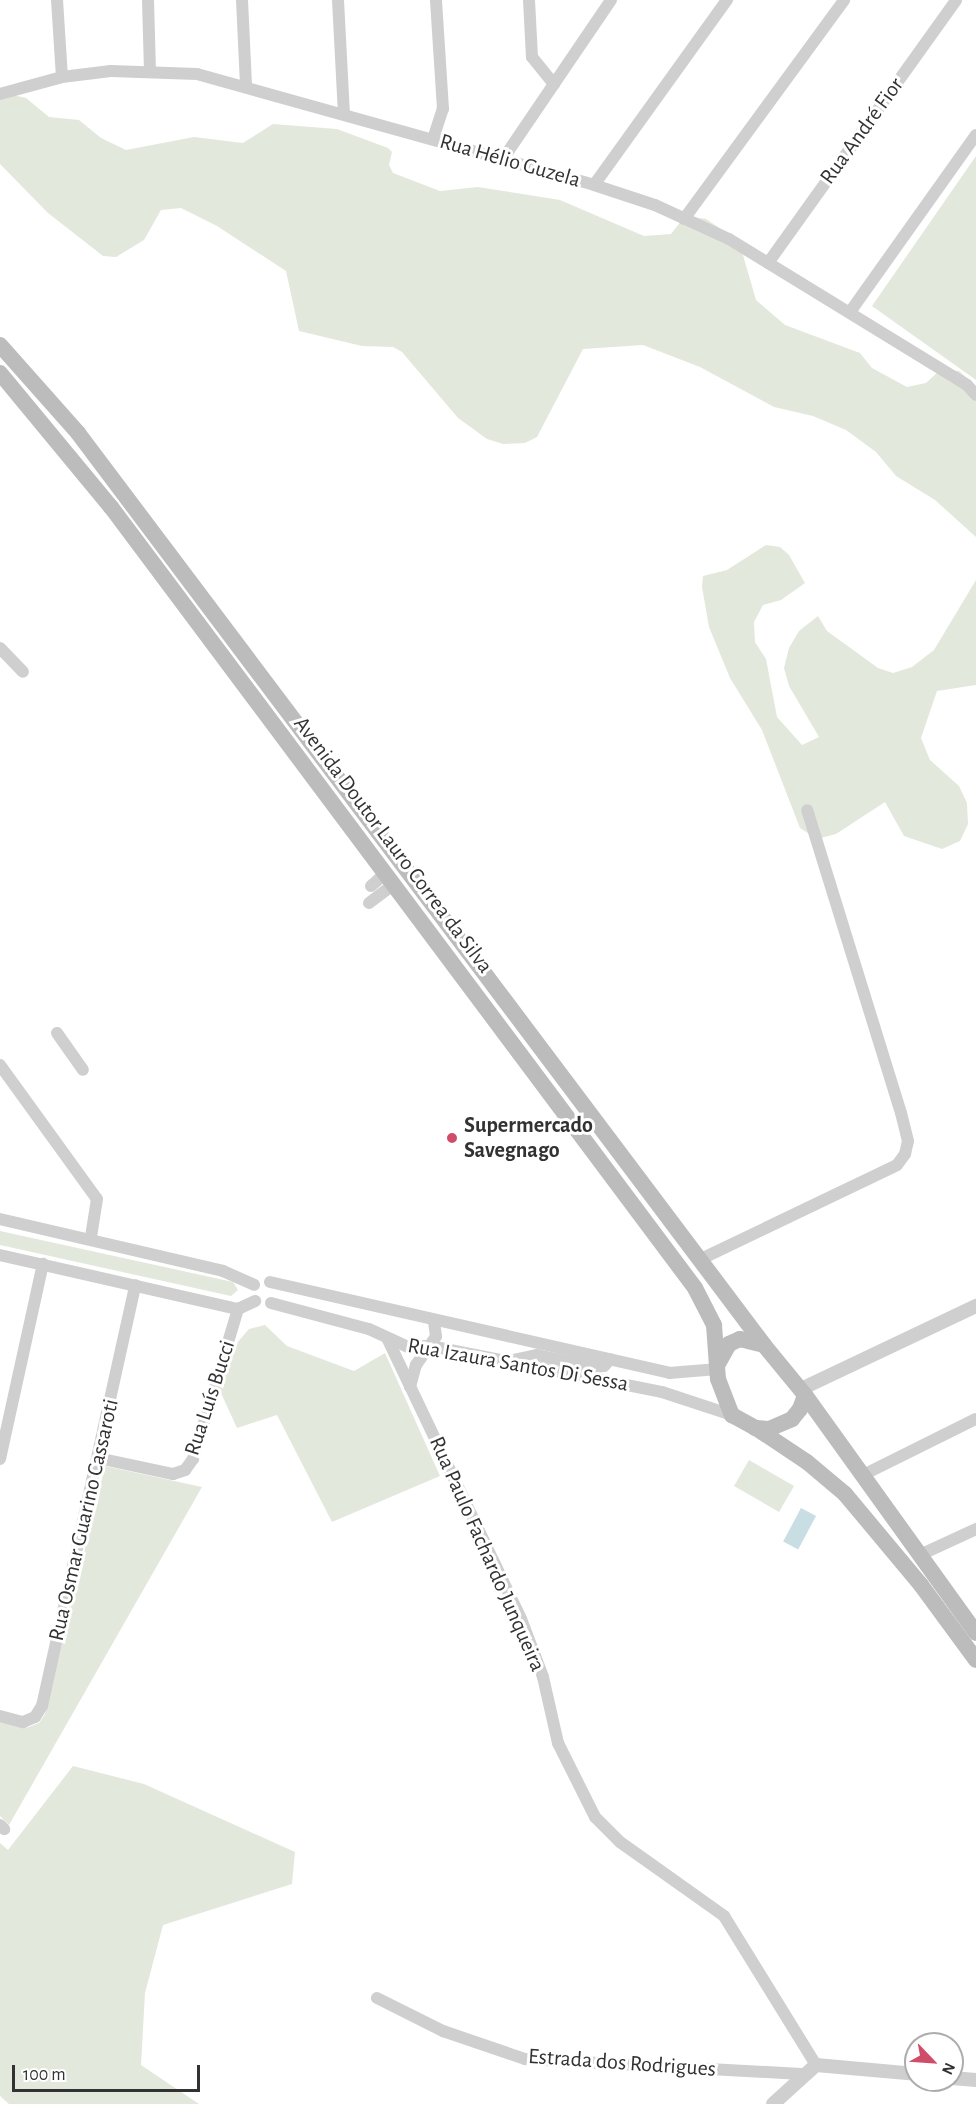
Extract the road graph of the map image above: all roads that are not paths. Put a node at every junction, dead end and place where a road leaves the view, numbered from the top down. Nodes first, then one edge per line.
1 (57, 0) edge
2 (148, 0) edge
3 (242, 0) edge
4 (338, 0) edge
5 (436, 0) edge
6 (529, 0) edge
7 (611, 0) edge
8 (727, 0) edge
9 (844, 0) edge
10 (956, 0) edge
11 (150, 70) junction
12 (62, 77) junction
13 (554, 84) junction
14 (246, 86) junction
15 (0, 94) edge
16 (344, 114) junction
17 (976, 135) edge
18 (433, 139) junction
19 (503, 159) junction
20 (594, 185) junction
21 (684, 219) junction
22 (768, 263) junction
23 (850, 312) junction
24 (0, 344) edge
25 (0, 373) edge
26 (976, 394) edge
27 (0, 648) edge
28 (23, 672) dead end
29 (807, 810) dead end
30 (390, 878) junction
31 (371, 886) dead end
32 (369, 903) dead end
33 (57, 1033) dead end
34 (0, 1065) edge
35 (83, 1070) dead end
36 (0, 1219) edge
37 (91, 1238) junction
38 (0, 1255) edge
39 (701, 1259) junction
40 (43, 1264) junction
41 (270, 1282) junction
42 (135, 1285) junction
43 (254, 1285) junction
44 (255, 1301) junction
45 (271, 1303) junction
46 (976, 1306) edge
47 (238, 1309) junction
48 (434, 1321) junction
49 (388, 1340) junction
50 (430, 1346) junction
51 (764, 1346) junction
52 (610, 1359) junction
53 (508, 1362) junction
54 (718, 1365) junction
55 (410, 1387) junction
56 (803, 1392) junction
57 (732, 1415) junction
58 (976, 1419) edge
59 (755, 1428) junction
60 (98, 1458) junction
61 (0, 1459) edge
62 (863, 1475) junction
63 (976, 1529) edge
64 (922, 1554) junction
65 (976, 1633) edge
66 (976, 1660) edge
67 (0, 1716) edge
68 (377, 1998) dead end
69 (811, 2069) junction
70 (904, 2073) edge
71 (773, 2104) edge

1 - 12 street
2 - 11 street
3 - 14 street
4 - 16 street
5 - 18 street
6 - 13 street
7 - 13 street
8 - 20 street
9 - 21 street
10 - 22 street, Rua André Fior
11 - 12 street, Rua Hélio Guzela
11 - 14 street, Rua Hélio Guzela
12 - 15 street, Rua Hélio Guzela
13 - 19 street
14 - 16 street, Rua Hélio Guzela
16 - 18 street, Rua Hélio Guzela
17 - 23 street
18 - 19 street, Rua Hélio Guzela
19 - 20 street, Rua Hélio Guzela
20 - 21 street, Rua Hélio Guzela
21 - 22 street, Rua Hélio Guzela
22 - 23 street, Rua Hélio Guzela
23 - 26 street, Rua Hélio Guzela
24 - 39 main road
25 - 30 main road, Avenida Doutor Lauro Correa da Silva
27 - 28 street
29 - 39 street
30 - 31 street
30 - 32 street
30 - 54 main road, Avenida Doutor Lauro Correa da Silva
33 - 35 street
34 - 37 street
36 - 37 street
37 - 43 street
38 - 40 street
39 - 51 main road
40 - 42 street
40 - 61 street
41 - 43 street
41 - 45 street
41 - 48 street, Rua Izaura Santos Di Sessa
42 - 47 street
42 - 60 street, Rua Osmar Guarino Cassaroti
43 - 44 street
44 - 45 street, Rua Izaura Santos Di Sessa
44 - 47 street
45 - 49 street, Rua Izaura Santos Di Sessa
46 - 56 street
47 - 60 street, Rua Luís Bucci
48 - 50 street
48 - 52 street, Rua Izaura Santos Di Sessa
49 - 50 street, Rua Izaura Santos Di Sessa
49 - 55 street, Rua Paulo Fachardo Junqueira
50 - 53 street, Rua Izaura Santos Di Sessa
50 - 55 street
51 - 54 main road
51 - 56 main road
52 - 53 street
52 - 54 street, Rua Izaura Santos Di Sessa
53 - 57 street, Rua Izaura Santos Di Sessa
54 - 57 main road
55 - 69 street, Rua Paulo Fachardo Junqueira
56 - 59 main road
56 - 62 main road
57 - 59 main road
58 - 62 street
59 - 66 main road
60 - 67 street, Rua Osmar Guarino Cassaroti
62 - 64 main road
63 - 64 street
64 - 65 main road
68 - 69 street, Estrada dos Rodrigues
69 - 70 street
69 - 71 street

